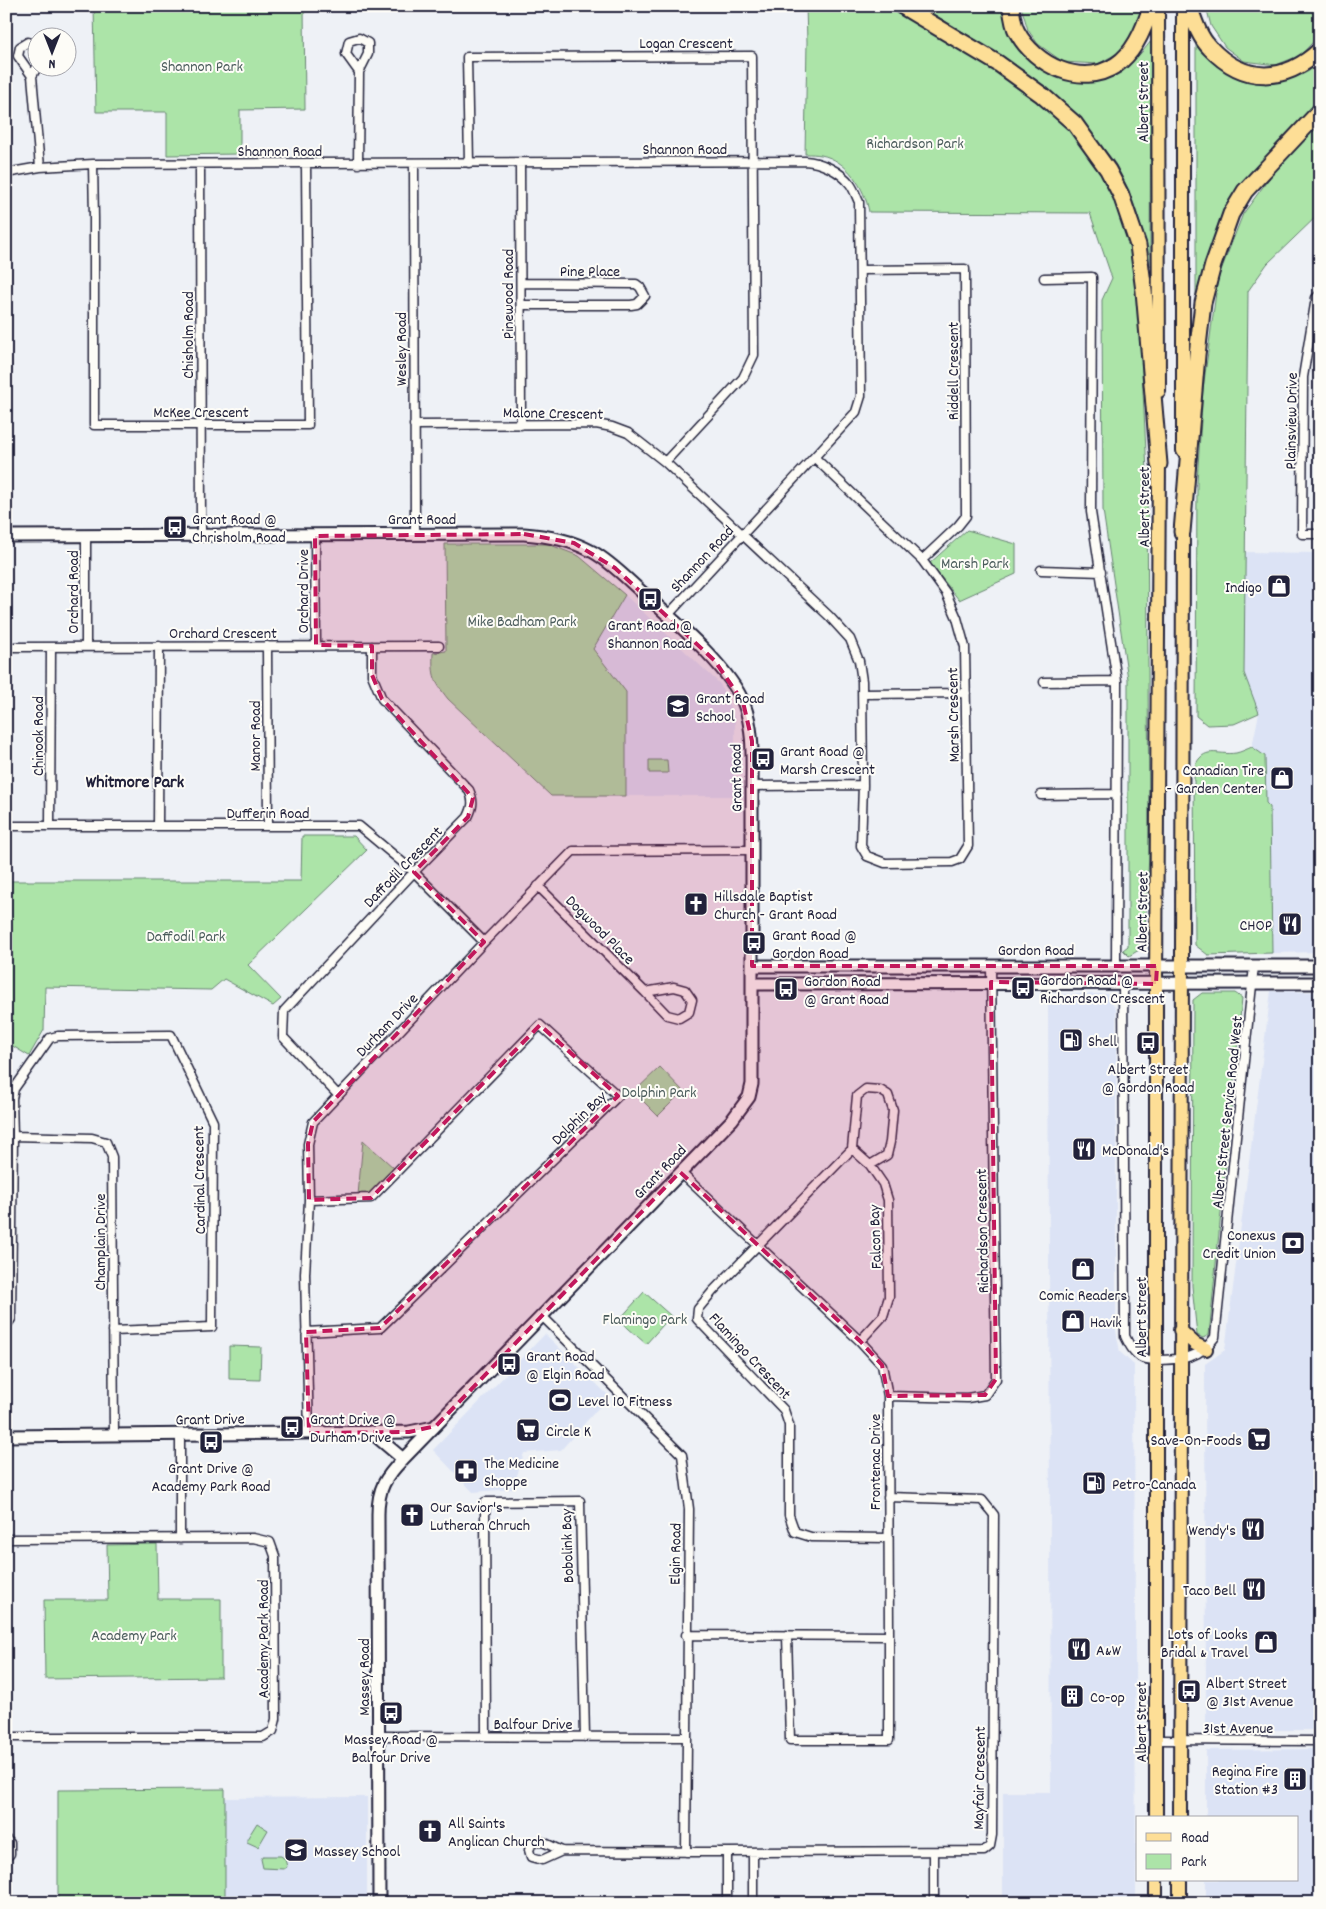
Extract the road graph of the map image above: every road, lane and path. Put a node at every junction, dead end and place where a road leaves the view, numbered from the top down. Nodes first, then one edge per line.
1 (902, 6) edge
2 (1011, 6) edge
3 (1152, 6) edge
4 (1158, 6) edge
5 (1183, 6) edge
6 (1189, 6) edge
7 (28, 42) edge
8 (1320, 50) edge
9 (28, 70) edge
10 (360, 72) dead end
11 (32, 78) edge
12 (1320, 111) edge
13 (753, 161) junction
14 (469, 163) junction
15 (520, 163) junction
16 (93, 164) junction
17 (200, 164) junction
18 (306, 164) junction
19 (358, 164) junction
20 (414, 164) junction
21 (40, 167) junction
22 (6, 173) edge
23 (860, 270) junction
24 (1044, 278) dead end
25 (521, 283) junction
26 (1320, 294) edge
27 (521, 305) junction
28 (201, 425) junction
29 (414, 425) junction
30 (521, 425) junction
31 (815, 458) junction
32 (665, 462) junction
33 (1159, 464) junction
34 (1182, 532) junction
35 (415, 534) junction
36 (1320, 534) edge
37 (742, 535) junction
38 (6, 536) edge
39 (86, 536) junction
40 (202, 536) junction
41 (315, 536) junction
42 (922, 560) junction
43 (1041, 570) dead end
44 (1101, 572) junction
45 (668, 615) junction
46 (316, 645) junction
47 (159, 646) junction
48 (267, 646) junction
49 (372, 646) junction
50 (439, 646) dead end
51 (6, 647) edge
52 (52, 647) junction
53 (86, 647) junction
54 (1044, 682) dead end
55 (1117, 682) junction
56 (966, 692) junction
57 (863, 694) junction
58 (863, 785) junction
59 (752, 786) junction
60 (1040, 794) dead end
61 (1117, 794) junction
62 (50, 825) junction
63 (6, 826) edge
64 (158, 826) junction
65 (268, 826) junction
66 (752, 850) junction
67 (414, 872) junction
68 (538, 886) junction
69 (484, 942) junction
70 (991, 965) junction
71 (752, 966) junction
72 (869, 966) junction
73 (1116, 966) junction
74 (1157, 966) junction
75 (1181, 966) junction
76 (1254, 966) junction
77 (1320, 966) edge
78 (991, 982) junction
79 (869, 983) junction
80 (1123, 983) junction
81 (1253, 983) junction
82 (1320, 983) edge
83 (752, 984) junction
84 (1156, 984) junction
85 (1181, 984) junction
86 (644, 992) junction
87 (338, 1095) junction
88 (13, 1136) junction
89 (852, 1149) junction
90 (870, 1165) junction
91 (680, 1172) junction
92 (309, 1200) junction
93 (9, 1235) edge
94 (758, 1245) junction
95 (542, 1316) junction
96 (6, 1326) edge
97 (1180, 1330) junction
98 (113, 1331) junction
99 (306, 1332) junction
100 (860, 1341) junction
101 (1206, 1349) junction
102 (1180, 1359) junction
103 (1156, 1360) junction
104 (888, 1396) junction
105 (436, 1426) junction
106 (371, 1432) junction
107 (309, 1433) junction
108 (180, 1435) junction
109 (6, 1436) edge
110 (114, 1436) junction
111 (403, 1459) junction
112 (888, 1497) junction
113 (888, 1538) junction
114 (6, 1539) edge
115 (180, 1539) junction
116 (686, 1635) junction
117 (787, 1635) junction
118 (889, 1636) junction
119 (379, 1736) junction
120 (486, 1736) junction
121 (6, 1737) edge
122 (584, 1737) junction
123 (686, 1737) junction
124 (1157, 1740) junction
125 (1180, 1740) junction
126 (1320, 1740) edge
127 (1156, 1816) edge
128 (1180, 1816) edge
129 (6, 1839) edge
130 (562, 1851) dead end
131 (686, 1852) junction
132 (727, 1852) junction
133 (753, 1852) junction
134 (934, 1852) junction
135 (6, 1857) edge
136 (1156, 1882) edge
137 (1180, 1882) edge
138 (379, 1903) edge
139 (728, 1903) edge
140 (752, 1903) edge
141 (934, 1903) edge
142 (1156, 1903) edge
143 (1180, 1903) edge

1 - 33 highway
2 - 3 highway
4 - 33 main road, Albert Street
5 - 34 main road
6 - 8 highway
7 - 9 street
10 - 19 street
11 - 21 street
12 - 34 highway
13 - 14 street, Logan Crescent
13 - 15 street, Shannon Road
13 - 23 street, Shannon Road
13 - 32 street, Logan Crescent
14 - 15 street, Shannon Road
14 - 20 street, Shannon Road
15 - 25 street, Pinewood Road
16 - 17 street, Shannon Road
16 - 21 street, Shannon Road
16 - 28 street, McKee Crescent
17 - 18 street, Shannon Road
17 - 28 street, Chisholm Road
18 - 19 street, Shannon Road
18 - 28 street, McKee Crescent
19 - 20 street, Shannon Road
20 - 29 street, Wesley Road
21 - 22 street, Shannon Road
23 - 31 street, Shannon Road
23 - 42 street, Riddell Crescent
24 - 44 street, Albert Street
25 - 27 street, Pinewood Road
25 - 27 street, Pine Place
26 - 36 street, Plainsview Drive
27 - 30 street, Pinewood Road
28 - 40 street, Chisholm Road
29 - 30 street, Malone Crescent
29 - 35 street, Wesley Road
30 - 32 street, Malone Crescent
31 - 37 street, Shannon Road
31 - 42 street, Marsh Crescent
32 - 37 street, Malone Crescent
33 - 74 main road, Albert Street
34 - 75 main road
35 - 41 street, Grant Road
35 - 45 street, Grant Road
37 - 45 street, Shannon Road
37 - 57 street, Marsh Crescent
38 - 39 street, Grant Road
39 - 40 street, Grant Road
39 - 53 street, Orchard Road
40 - 41 street, Grant Road
41 - 46 street, Orchard Drive
42 - 56 street, Marsh Crescent
43 - 44 street
44 - 55 street, Albert Street
45 - 59 street, Grant Road
46 - 48 street, Orchard Crescent
46 - 49 street, Orchard Crescent
47 - 48 street, Orchard Crescent
47 - 53 street, Orchard Crescent
47 - 64 street
48 - 65 street, Manor Road
49 - 50 street, Orchard Crescent
49 - 67 street, Daffodil Crescent
51 - 52 street, Orchard Crescent
52 - 53 street, Orchard Crescent
52 - 62 street, Chinook Road
54 - 55 street
55 - 61 street, Albert Street
56 - 57 street
56 - 58 street, Marsh Crescent
57 - 58 street, Marsh Crescent
58 - 59 street
59 - 66 street, Grant Road
60 - 61 street
61 - 73 street, Albert Street
62 - 63 street, Dufferin Road
62 - 64 street, Dufferin Road
64 - 65 street, Dufferin Road
65 - 67 street, Dufferin Road
66 - 68 street, Durham Drive
66 - 71 street, Grant Road
67 - 69 street, Dufferin Road
67 - 87 street, Daffodil Crescent
68 - 69 street, Durham Drive
68 - 86 street, Dogwood Place
69 - 87 street, Durham Drive
70 - 72 street, Gordon Road
70 - 73 street, Gordon Road
70 - 78 street, Richardson Crescent
71 - 72 street, Gordon Road
71 - 83 street, Grant Road
72 - 79 street
73 - 74 street, Gordon Road
74 - 75 street, Gordon Road
74 - 84 main road, Albert Street
75 - 76 street, Gordon Road
75 - 85 main road
76 - 77 street, Gordon Road
76 - 81 street, Albert Street Service Road West
78 - 79 street, Gordon Road
78 - 80 street, Gordon Road
78 - 104 street, Richardson Crescent
79 - 83 street, Gordon Road
80 - 84 street, Gordon Road
80 - 103 street
81 - 82 street, Gordon Road
81 - 85 street, Gordon Road
81 - 101 street, Albert Street Service Road West
83 - 91 street, Grant Road
84 - 85 street, Gordon Road
84 - 103 main road, Albert Street
85 - 97 main road
86 - 86 street, Dogwood Place
87 - 92 street, Durham Drive
88 - 93 street, Cardinal Crescent
88 - 98 street, Champlain Drive
88 - 98 street, Cardinal Crescent
89 - 90 street, Falcon Bay
89 - 90 street
89 - 94 street
90 - 100 street, Falcon Bay
91 - 94 street, Frontenac Drive
91 - 95 street, Grant Road
92 - 99 street, Durham Drive
92 - 99 street, Dolphin Bay
93 - 96 street, Cardinal Crescent
94 - 100 street, Frontenac Drive
94 - 113 street, Flamingo Crescent
95 - 105 street, Grant Road
95 - 116 street, Elgin Road
97 - 101 main road
97 - 102 main road
98 - 110 street, Champlain Drive
99 - 107 street, Durham Drive
100 - 104 street, Frontenac Drive
101 - 102 street
102 - 103 street
102 - 125 main road
103 - 124 main road, Albert Street
104 - 112 street, Frontenac Drive
105 - 106 street, Grant Drive
105 - 111 street, Grant Road
106 - 107 street, Grant Drive
106 - 111 street
107 - 108 street, Grant Drive
108 - 110 street, Grant Drive
108 - 115 street
109 - 110 street, Grant Drive
111 - 119 street, Massey Road
112 - 113 street, Frontenac Drive
112 - 134 street, Mayfair Crescent
113 - 118 street, Frontenac Drive
114 - 115 street, Academy Park Road
115 - 121 street, Academy Park Road
116 - 117 street
116 - 123 street, Elgin Road
117 - 118 street
117 - 118 street, Frontenac Drive
119 - 120 street, Balfour Drive
119 - 138 street, Massey Road
120 - 122 street, Balfour Drive
120 - 122 street, Bobolink Bay
122 - 123 street, Balfour Drive
123 - 131 street, Elgin Road
124 - 125 street, 31st Avenue
124 - 127 main road, Albert Street
125 - 126 street, 31st Avenue
125 - 128 main road
129 - 135 street
130 - 131 street, Mayfair Crescent
131 - 132 street, Mayfair Crescent
132 - 133 street, Mayfair Crescent
132 - 139 street
133 - 134 street, Mayfair Crescent
133 - 140 street
134 - 141 street
136 - 142 main road
137 - 143 main road

